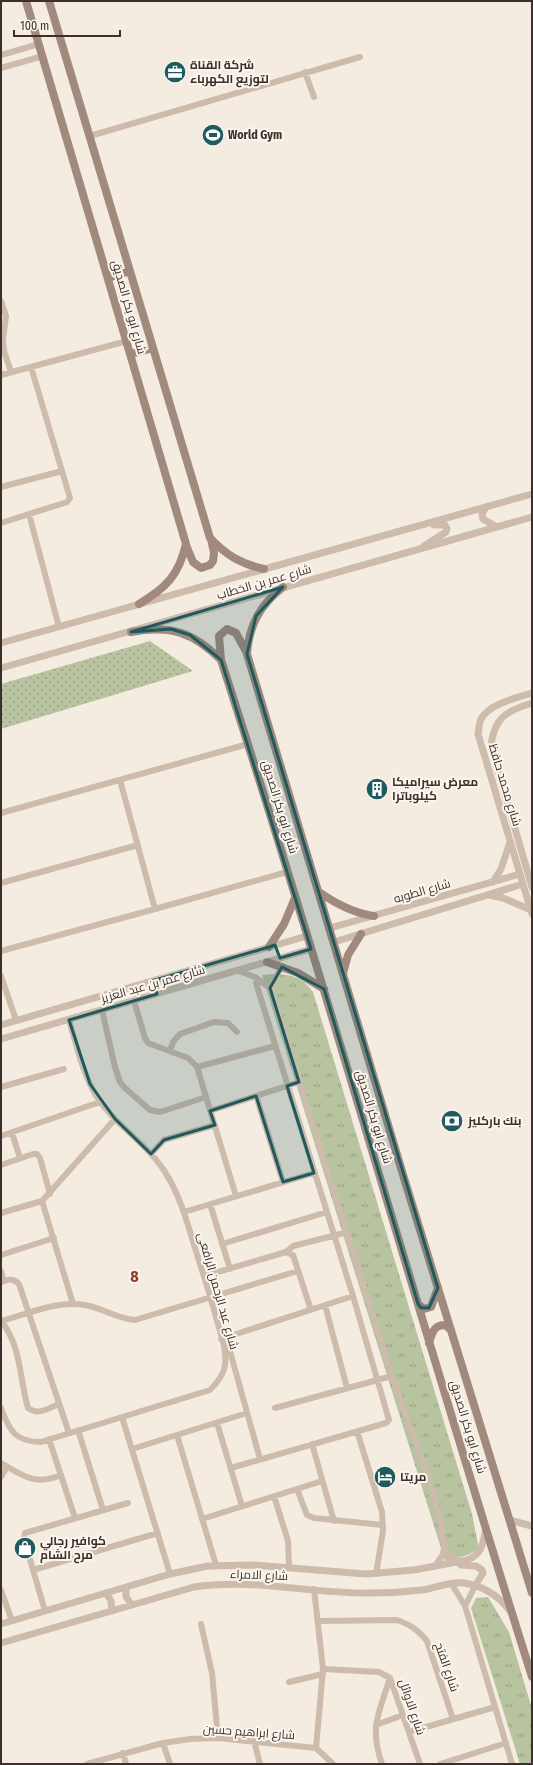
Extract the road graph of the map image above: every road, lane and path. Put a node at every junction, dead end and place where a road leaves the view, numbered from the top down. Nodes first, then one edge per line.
1 (26, 1) edge
2 (49, 1) edge
3 (39, 44) junction
4 (1, 55) edge
5 (43, 56) junction
6 (360, 57) dead end
7 (1, 68) edge
8 (305, 72) junction
9 (314, 97) dead end
10 (90, 136) junction
11 (130, 271) junction
12 (108, 278) junction
13 (1, 301) edge
14 (127, 341) junction
15 (153, 348) junction
16 (131, 354) junction
17 (31, 367) junction
18 (11, 372) junction
19 (1, 375) edge
20 (62, 472) junction
21 (1, 488) edge
22 (532, 494) edge
23 (486, 508) junction
24 (28, 514) junction
25 (532, 517) edge
26 (1, 523) edge
27 (495, 526) junction
28 (412, 528) junction
29 (210, 538) junction
30 (186, 544) junction
31 (419, 550) junction
32 (264, 569) junction
33 (283, 588) junction
34 (140, 604) junction
35 (58, 627) junction
36 (131, 632) junction
37 (1, 643) edge
38 (247, 654) junction
39 (221, 660) junction
40 (1, 668) edge
41 (532, 693) edge
42 (532, 703) edge
43 (248, 744) junction
44 (120, 780) junction
45 (1, 813) edge
46 (510, 842) junction
47 (138, 845) junction
48 (287, 872) junction
49 (520, 874) junction
50 (493, 882) junction
51 (1, 883) edge
52 (523, 884) junction
53 (532, 887) edge
54 (319, 892) junction
55 (489, 894) junction
56 (295, 898) junction
57 (155, 909) junction
58 (531, 912) edge
59 (374, 916) junction
60 (357, 921) junction
61 (330, 928) junction
62 (361, 934) junction
63 (307, 936) junction
64 (334, 942) junction
65 (272, 946) junction
66 (311, 949) junction
67 (1, 951) edge
68 (278, 959) junction
69 (267, 962) junction
70 (282, 966) junction
71 (239, 971) junction
72 (343, 974) junction
73 (1, 976) edge
74 (152, 981) junction
75 (256, 983) dead end
76 (270, 989) junction
77 (324, 989) junction
78 (259, 993) junction
79 (157, 994) junction
80 (134, 1001) junction
81 (102, 1010) junction
82 (16, 1020) junction
83 (69, 1020) junction
84 (1, 1025) edge
85 (237, 1032) dead end
86 (1, 1039) edge
87 (275, 1046) junction
88 (170, 1051) junction
89 (197, 1067) junction
90 (64, 1069) dead end
91 (299, 1082) junction
92 (288, 1086) junction
93 (1, 1087) edge
94 (256, 1096) junction
95 (206, 1097) junction
96 (100, 1102) junction
97 (210, 1111) junction
98 (115, 1119) junction
99 (215, 1125) junction
100 (12, 1133) junction
101 (1, 1136) edge
102 (151, 1154) junction
103 (20, 1158) junction
104 (1, 1164) edge
105 (314, 1173) junction
106 (283, 1182) junction
107 (50, 1194) junction
108 (236, 1196) junction
109 (42, 1201) junction
110 (210, 1204) junction
111 (184, 1212) junction
112 (327, 1212) junction
113 (1, 1213) edge
114 (348, 1232) junction
115 (334, 1235) junction
116 (54, 1238) junction
117 (222, 1244) junction
118 (286, 1252) junction
119 (1, 1255) edge
120 (230, 1269) junction
121 (1, 1271) edge
122 (298, 1271) junction
123 (204, 1276) junction
124 (3, 1282) edge
125 (438, 1288) junction
126 (353, 1296) junction
127 (211, 1298) junction
128 (73, 1304) junction
129 (418, 1304) junction
130 (325, 1305) junction
131 (311, 1310) junction
132 (29, 1313) junction
133 (1, 1321) edge
134 (451, 1330) junction
135 (224, 1338) junction
136 (430, 1343) junction
137 (392, 1376) junction
138 (377, 1379) junction
139 (347, 1388) junction
140 (60, 1404) junction
141 (1, 1408) edge
142 (275, 1408) dead end
143 (247, 1414) junction
144 (122, 1416) junction
145 (217, 1423) junction
146 (78, 1430) junction
147 (357, 1431) junction
148 (69, 1433) junction
149 (177, 1436) junction
150 (49, 1439) junction
151 (312, 1444) junction
152 (132, 1449) junction
153 (260, 1459) junction
154 (4, 1465) edge
155 (231, 1468) junction
156 (61, 1475) junction
157 (1, 1477) edge
158 (322, 1481) junction
159 (297, 1489) junction
160 (274, 1496) junction
161 (128, 1503) dead end
162 (242, 1506) junction
163 (103, 1510) junction
164 (75, 1518) junction
165 (202, 1518) junction
166 (509, 1520) junction
167 (334, 1521) junction
168 (383, 1525) junction
169 (486, 1526) junction
170 (532, 1526) edge
171 (158, 1533) junction
172 (445, 1546) junction
173 (458, 1562) junction
174 (216, 1565) junction
175 (435, 1566) junction
176 (289, 1568) junction
177 (33, 1570) junction
178 (170, 1574) junction
179 (376, 1574) junction
180 (451, 1583) junction
181 (475, 1586) junction
182 (126, 1587) junction
183 (314, 1589) junction
184 (1, 1590) edge
185 (106, 1593) junction
186 (532, 1593) edge
187 (132, 1605) junction
188 (465, 1606) junction
189 (45, 1611) junction
190 (112, 1611) junction
191 (512, 1613) junction
192 (12, 1621) junction
193 (318, 1622) junction
194 (1, 1624) edge
195 (201, 1624) dead end
196 (1, 1643) edge
197 (323, 1672) junction
198 (532, 1676) edge
199 (390, 1678) junction
200 (289, 1682) dead end
201 (495, 1707) junction
202 (403, 1715) junction
203 (453, 1719) junction
204 (376, 1725) junction
205 (409, 1732) junction
206 (218, 1738) junction
207 (254, 1741) junction
208 (163, 1743) junction
209 (506, 1743) junction
210 (316, 1748) junction
211 (122, 1753) junction
212 (87, 1764) edge
213 (126, 1764) edge
214 (170, 1764) edge
215 (260, 1764) edge
216 (333, 1764) edge
217 (382, 1764) edge
218 (420, 1764) edge
219 (440, 1764) edge
220 (512, 1764) edge

1 - 3 main road, شارع ابو بكر الصديق
2 - 10 main road, شارع ابو بكر الصديق
3 - 4 street
3 - 5 main road, شارع ابو بكر الصديق
5 - 7 street
5 - 12 main road, شارع ابو بكر الصديق
6 - 8 street
8 - 9 street
8 - 10 street
10 - 11 main road, شارع ابو بكر الصديق
11 - 12 main road
11 - 15 main road, شارع ابو بكر الصديق
12 - 14 main road, شارع ابو بكر الصديق
13 - 18 street
14 - 16 main road, شارع ابو بكر الصديق
14 - 17 street
15 - 16 main road
15 - 29 main road, شارع ابو بكر الصديق
16 - 30 main road, شارع ابو بكر الصديق
17 - 18 street
17 - 20 street
18 - 19 street
20 - 21 street
20 - 24 street
22 - 23 street, شارع عمر بن الخطاب
23 - 27 street
23 - 28 street, شارع عمر بن الخطاب
24 - 26 street
24 - 35 street
25 - 27 street, شارع عمر بن الخطاب
27 - 31 street, شارع عمر بن الخطاب
28 - 31 street
28 - 32 street, شارع عمر بن الخطاب
29 - 30 main road, شارع ابو بكر الصديق
29 - 32 main road, شارع ابو بكر الصديق
30 - 34 main road
31 - 33 street, شارع عمر بن الخطاب
32 - 34 street, شارع عمر بن الخطاب
33 - 36 street, شارع عمر بن الخطاب
33 - 38 main road, شارع ابو بكر الصديق
34 - 35 street, شارع عمر بن الخطاب
35 - 37 street, شارع عمر بن الخطاب
36 - 39 main road, شارع ابو بكر الصديق
36 - 40 street, شارع عمر بن الخطاب
38 - 39 main road
38 - 54 main road, شارع ابو بكر الصديق
39 - 43 main road, شارع ابو بكر الصديق
41 - 46 street, شارع محمد حافظ
42 - 53 street, شارع محمد حافظ
43 - 44 street
43 - 48 main road, شارع ابو بكر الصديق
44 - 45 street
44 - 47 street
46 - 49 street, شارع محمد حافظ
46 - 50 street
47 - 51 street
47 - 57 street
48 - 56 main road, شارع ابو بكر الصديق
48 - 57 street
49 - 50 street, شارع الطوبه
49 - 52 street, شارع محمد حافظ
50 - 59 street, شارع الطوبه
52 - 55 street, شارع الطوبه
52 - 58 street, شارع محمد حافظ
54 - 59 main road
54 - 61 main road, شارع ابو بكر الصديق
55 - 58 street
55 - 62 street, شارع الطوبه
56 - 63 main road, شارع ابو بكر الصديق
56 - 65 main road
57 - 67 street
59 - 60 street, شارع الطوبه
60 - 61 street, شارع الطوبه
60 - 62 street
61 - 64 main road, شارع ابو بكر الصديق
62 - 64 street, شارع الطوبه
62 - 72 main road
63 - 65 street, شارع عمر بن عبد العزيز
63 - 66 main road, شارع ابو بكر الصديق
64 - 72 main road, شارع ابو بكر الصديق
65 - 68 street
65 - 74 street, شارع عمر بن عبد العزيز
66 - 68 street, شارع عمر بن عبد العزيز
66 - 77 main road, شارع ابو بكر الصديق
68 - 69 street, شارع عمر بن عبد العزيز
69 - 70 main road
69 - 71 street, شارع عمر بن عبد العزيز
70 - 76 street
70 - 77 main road
71 - 76 street
71 - 79 street, شارع عمر بن عبد العزيز
72 - 125 main road, شارع ابو بكر الصديق
73 - 82 street
74 - 79 street
74 - 82 street, شارع عمر بن عبد العزيز
75 - 78 street
76 - 78 street
76 - 91 street
77 - 129 main road, شارع ابو بكر الصديق
78 - 87 street
79 - 80 street, شارع عمر بن عبد العزيز
80 - 81 street, شارع عمر بن عبد العزيز
80 - 88 street
81 - 83 street, شارع عمر بن عبد العزيز
81 - 95 street
82 - 84 street, شارع عمر بن عبد العزيز
83 - 86 street, شارع عمر بن عبد العزيز
83 - 96 street, شارع عبد الرحمن الرافعى
85 - 88 street
87 - 89 street
87 - 92 street
88 - 89 street
89 - 95 street
90 - 93 street
91 - 92 street
91 - 114 street
92 - 94 street
92 - 105 street
94 - 97 street
94 - 106 street
95 - 97 street
96 - 98 street, شارع عبد الرحمن الرافعى
96 - 100 street
97 - 99 street
98 - 102 street, شارع عبد الرحمن الرافعى
98 - 107 street
99 - 102 street
99 - 108 street
100 - 101 street
100 - 103 street
102 - 111 street, شارع عبد الرحمن الرافعى
103 - 104 street
103 - 107 street
105 - 106 street
105 - 112 street
106 - 108 street
107 - 109 street
108 - 110 street
109 - 113 street
109 - 116 street
110 - 111 street
110 - 117 street
111 - 123 street, شارع عبد الرحمن الرافعى
112 - 115 street
112 - 117 street
114 - 115 street
114 - 137 street
115 - 118 street
115 - 126 street
116 - 119 street
116 - 128 street
117 - 120 street
118 - 120 street
118 - 122 street
120 - 123 street
121 - 124 street
122 - 127 street
122 - 131 street
123 - 127 street, شارع عبد الرحمن الرافعى
124 - 132 street
125 - 129 main road
125 - 134 main road, شارع ابو بكر الصديق
126 - 130 street
126 - 138 street
127 - 128 street
127 - 135 street, شارع عبد الرحمن الرافعى
128 - 132 street
129 - 136 main road, شارع ابو بكر الصديق
130 - 131 street
130 - 139 street
131 - 135 street
132 - 133 street
132 - 140 street
133 - 140 street
134 - 136 main road
134 - 166 main road, شارع ابو بكر الصديق
135 - 143 street
135 - 144 street, شارع عبد الرحمن الرافعى
136 - 169 main road, شارع ابو بكر الصديق
137 - 138 street
137 - 172 street
138 - 139 street
138 - 147 street
139 - 142 street
140 - 148 street
141 - 150 street, شارع عبد الرحمن الرافعى
143 - 145 street
143 - 153 street
144 - 146 street, شارع عبد الرحمن الرافعى
144 - 152 street
145 - 149 street
145 - 155 street
146 - 148 street, شارع عبد الرحمن الرافعى
146 - 163 street
147 - 151 street
147 - 168 street
148 - 150 street, شارع عبد الرحمن الرافعى
149 - 152 street
149 - 165 street
150 - 156 street
151 - 153 street
151 - 158 street
152 - 171 street
153 - 155 street
154 - 156 street
154 - 157 street
155 - 162 street
156 - 164 street
158 - 159 street
158 - 167 street
159 - 160 street
159 - 167 street
160 - 162 street
160 - 176 street
161 - 163 street
162 - 165 street
163 - 164 street
164 - 177 street
165 - 174 street
166 - 170 street
166 - 186 main road, شارع ابو بكر الصديق
167 - 168 street
168 - 179 street
169 - 173 street, شارع الامراء
169 - 191 main road, شارع ابو بكر الصديق
171 - 177 street
171 - 178 street
172 - 173 street
172 - 175 street
173 - 175 street, شارع الامراء
173 - 181 street
174 - 176 street, شارع الامراء
174 - 178 street, شارع الامراء
175 - 179 street, شارع الامراء
176 - 179 street, شارع الامراء
177 - 189 street
178 - 182 street, شارع الامراء
180 - 181 street, شارع الامراء
180 - 183 street, شارع الامراء
180 - 188 street
181 - 188 street
181 - 191 street, شارع الامراء
182 - 185 street, شارع الامراء
182 - 187 street
183 - 187 street, شارع الامراء
183 - 193 street
184 - 192 street
185 - 189 street, شارع الامراء
185 - 190 street
187 - 190 street, شارع الامراء
188 - 201 street
189 - 192 street, شارع الامراء
190 - 196 street, شارع الامراء
191 - 198 main road, شارع ابو بكر الصديق
192 - 194 street, شارع الامراء
193 - 197 street
193 - 203 street, شارع الفتح
195 - 206 street
197 - 199 street, شارع الاوائل
197 - 200 street, شارع الاوائل
197 - 210 street
199 - 202 street, شارع الاوائل
199 - 204 street
201 - 203 street
201 - 209 street
202 - 204 street
202 - 205 street, شارع الاوائل
203 - 205 street
204 - 217 street
205 - 218 street, شارع الاوائل
206 - 207 street, شارع ابراهيم حسين
206 - 208 street, شارع ابراهيم حسين
207 - 210 street, شارع ابراهيم حسين
207 - 215 street
208 - 211 street, شارع ابراهيم حسين
208 - 214 street
209 - 219 street
209 - 220 street
210 - 216 street
211 - 212 street, شارع ابراهيم حسين
211 - 213 street

